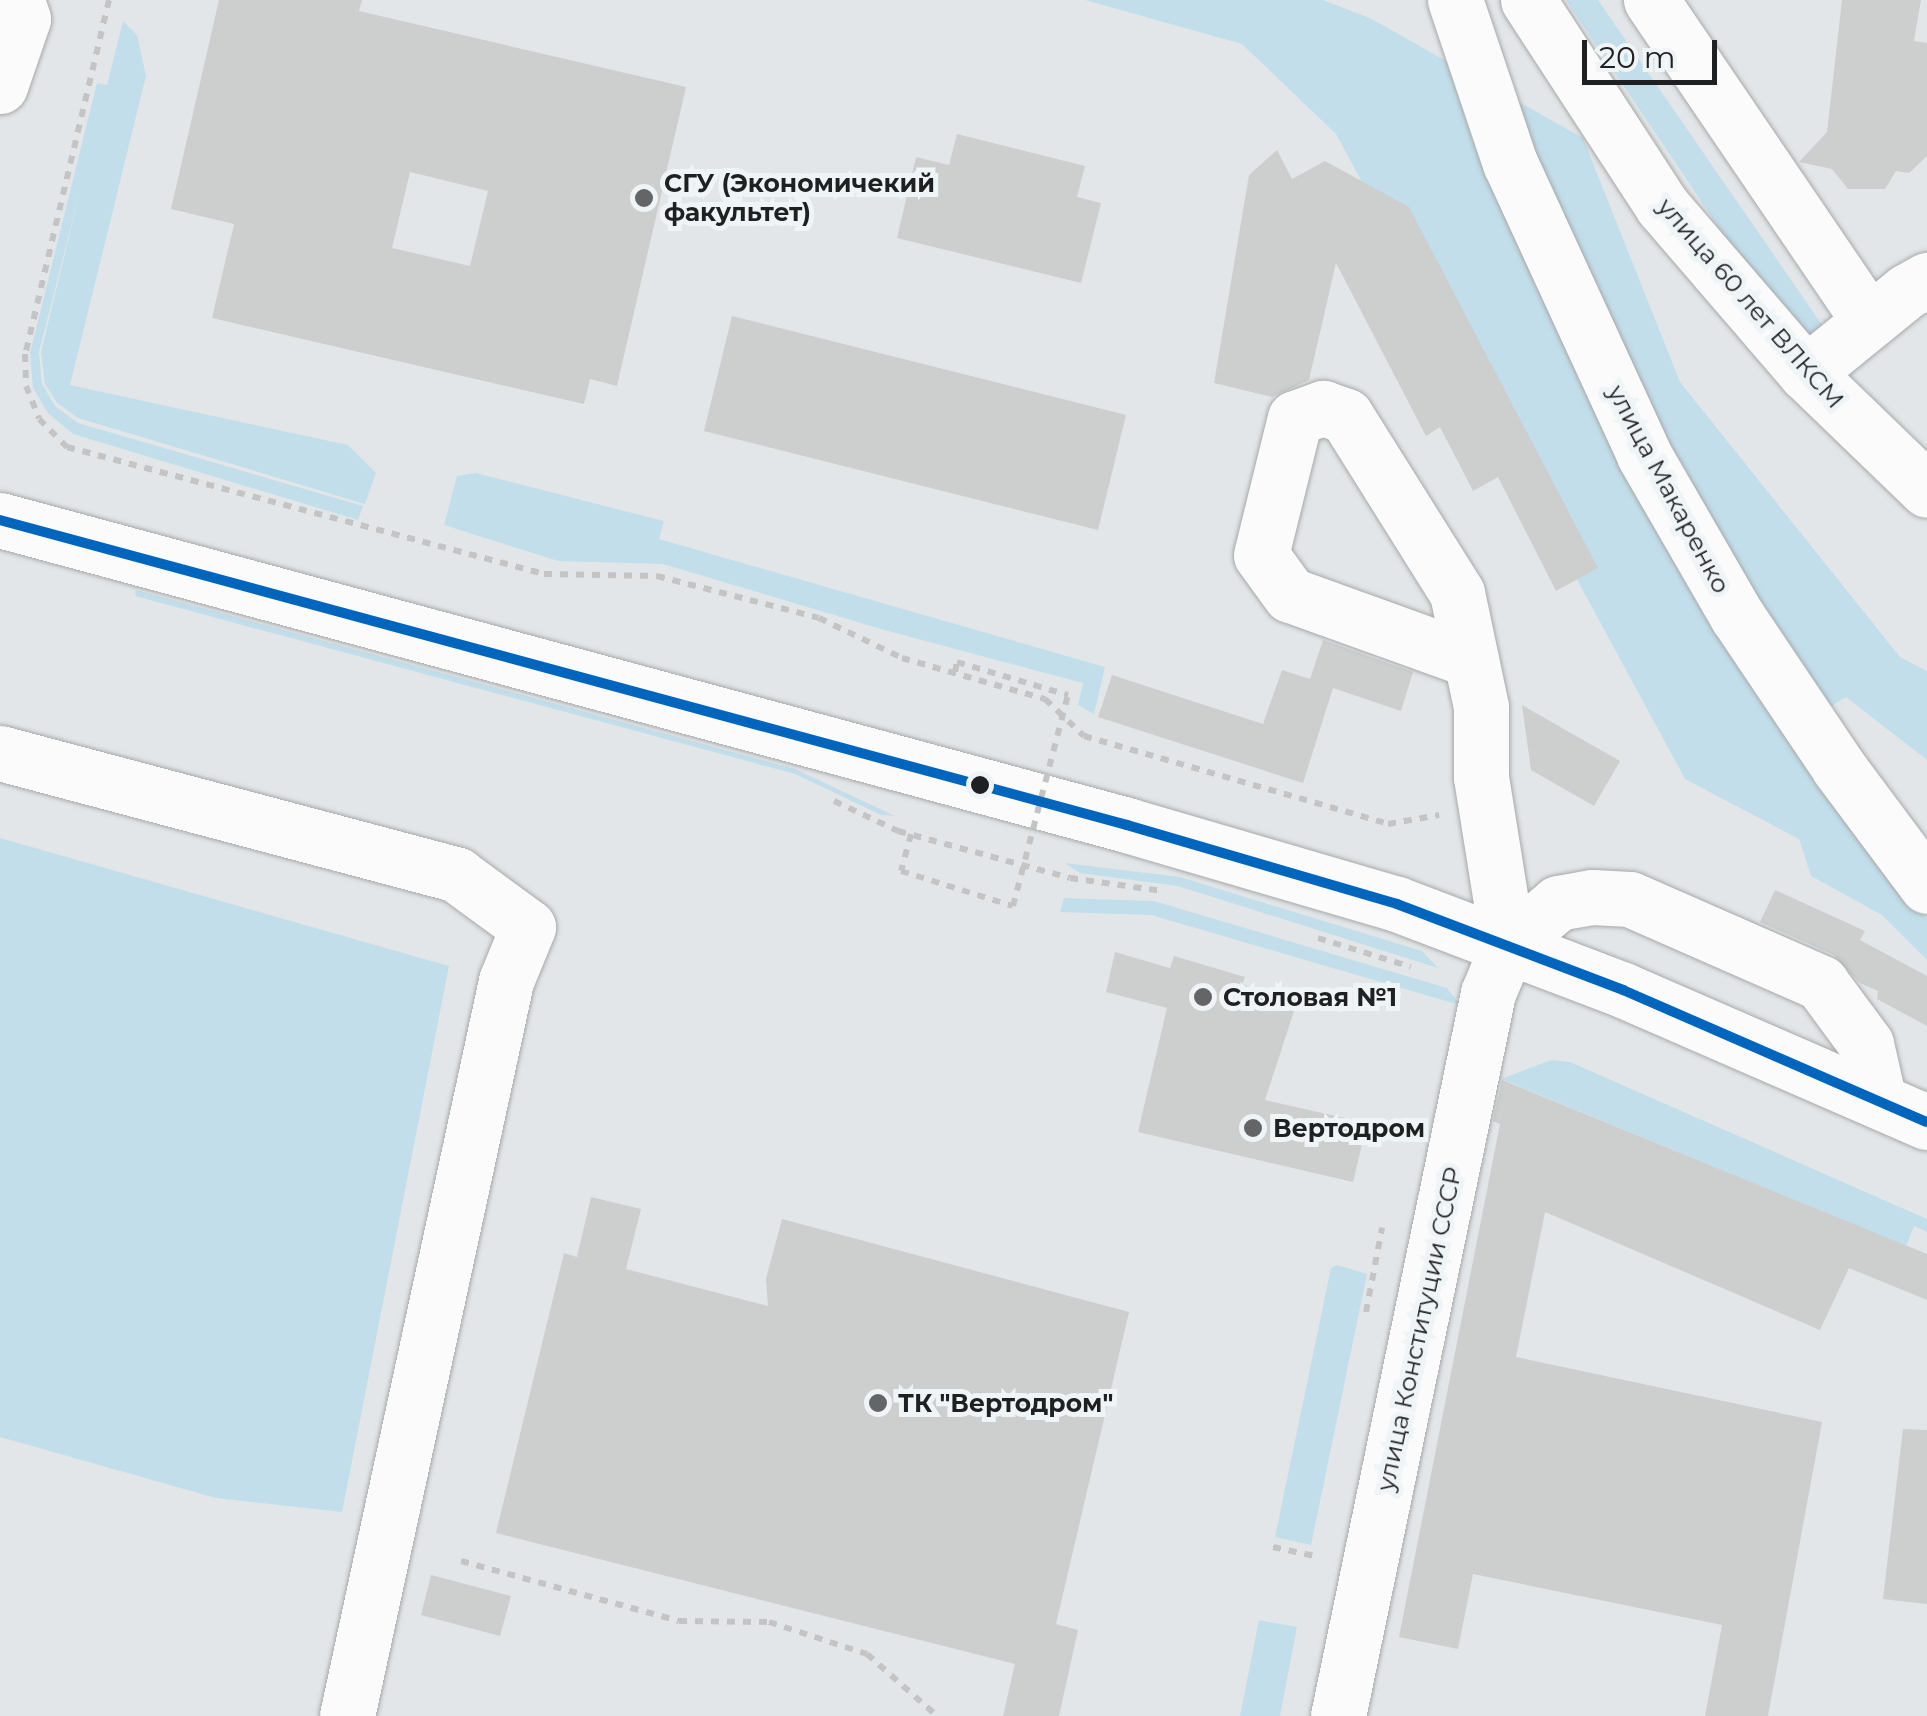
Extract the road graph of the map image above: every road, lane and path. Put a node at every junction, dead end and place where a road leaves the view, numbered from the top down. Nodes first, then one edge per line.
1 (17, 0) edge
2 (109, 0) edge
3 (1456, 0) edge
4 (1528, 0) edge
5 (1652, 0) edge
6 (0, 86) edge
7 (1927, 242) edge
8 (1927, 280) edge
9 (1860, 308) junction
10 (1806, 373) junction
11 (1923, 482) edge
12 (0, 520) edge
13 (1471, 660) junction
14 (956, 672) junction
15 (0, 753) edge
16 (1448, 806) dead end
17 (911, 834) dead end
18 (1927, 886) edge
19 (1508, 945) junction
20 (1903, 1112) edge
21 (1273, 1547) dead end
22 (1321, 1557) dead end
23 (461, 1561) dead end
24 (347, 1716) edge
25 (938, 1716) edge
26 (1338, 1716) edge

1 - 6 street
2 - 14 path
3 - 18 street, улица Макаренко
4 - 10 street, улица 60 лет ВЛКСМ
5 - 9 street
7 - 9 street
8 - 9 street
9 - 10 street
10 - 11 street, улица 60 лет ВЛКСМ
12 - 19 street
13 - 13 street
13 - 19 street
14 - 16 path
14 - 17 path, bridge
15 - 24 street
19 - 20 street
19 - 20 street
19 - 26 street, улица Конституции СССР
21 - 22 path
23 - 25 path

